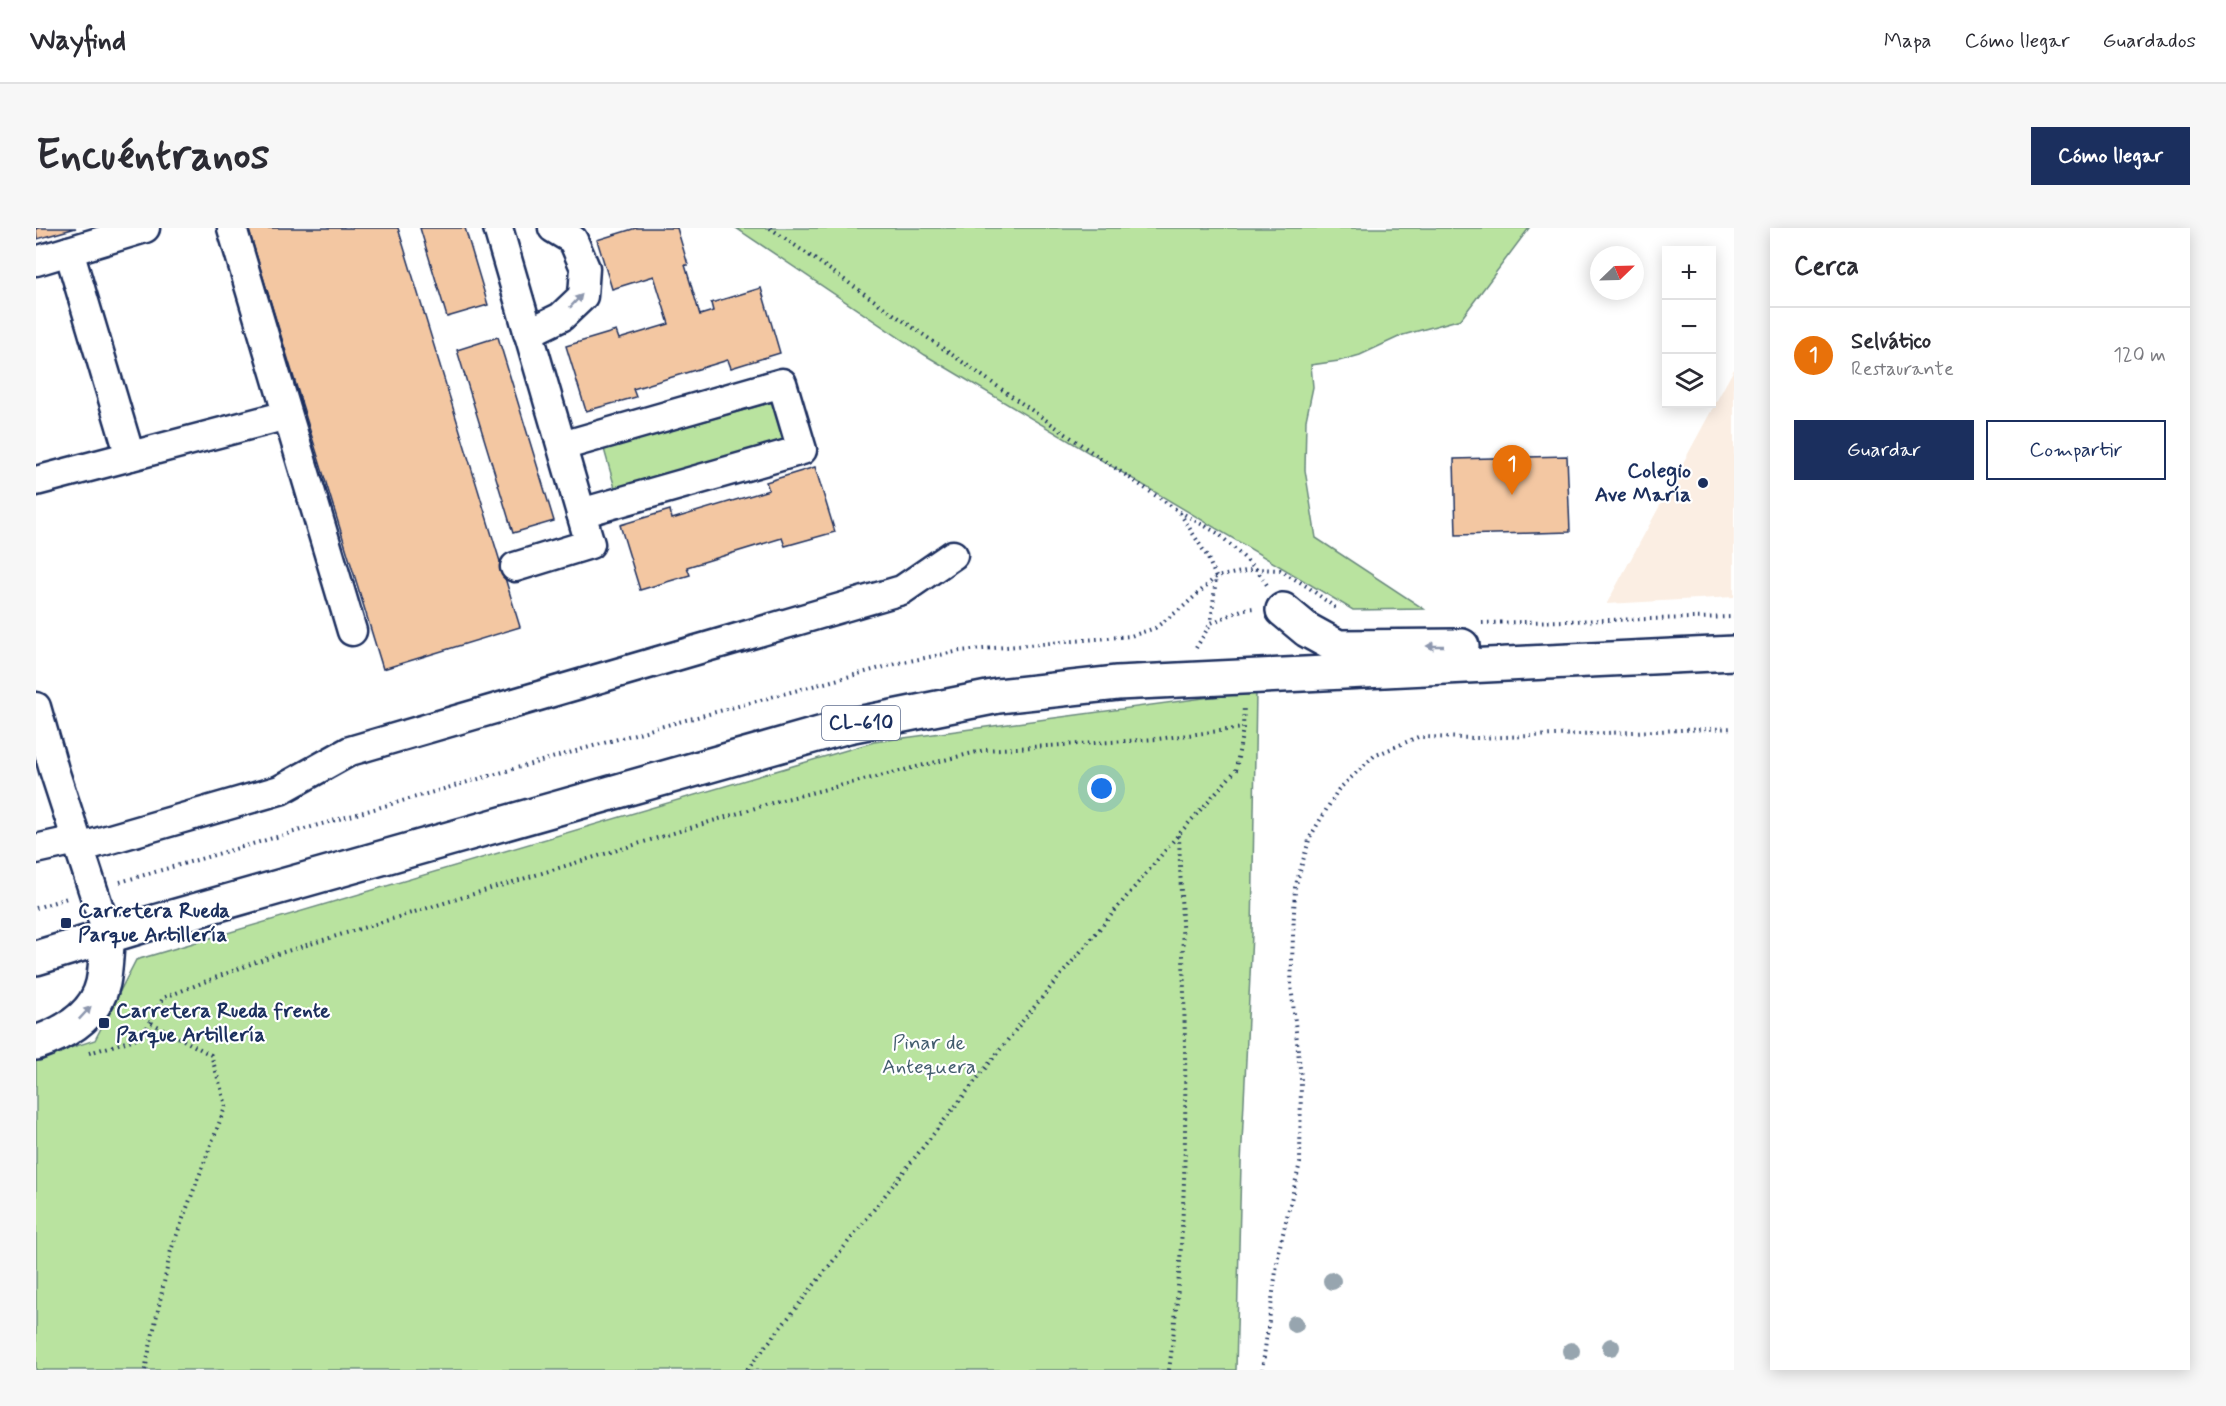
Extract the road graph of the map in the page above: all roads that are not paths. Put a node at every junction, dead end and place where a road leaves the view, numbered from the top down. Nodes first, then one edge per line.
1 (145, 228) edge
2 (232, 228) edge
3 (498, 228) edge
4 (553, 228) edge
5 (69, 251) junction
6 (36, 261) edge
7 (528, 333) junction
8 (287, 415) junction
9 (562, 446) junction
10 (130, 456) junction
11 (36, 481) edge
12 (581, 513) junction
13 (953, 555) dead end
14 (515, 567) dead end
15 (1283, 610) road end
16 (352, 631) dead end
17 (1734, 654) edge
18 (1640, 658) junction
19 (36, 707) edge
20 (78, 844) junction
21 (36, 849) edge
22 (108, 936) junction
23 (36, 958) edge
24 (36, 1043) edge

1 - 5 lane
2 - 8 lane
3 - 7 lane
7 -> 4 lane
5 - 6 lane
5 - 10 lane
7 - 9 lane
8 - 10 lane
8 - 16 lane
9 - 12 lane
9 - 12 lane
10 - 11 lane
12 - 14 lane
13 - 20 lane
18 -> 15 main road
17 - 18 main road, CL-610
18 - 22 main road, CL-610
19 - 20 lane
20 - 21 lane
20 - 22 lane
22 - 23 main road, CL-610
24 -> 22 main road

